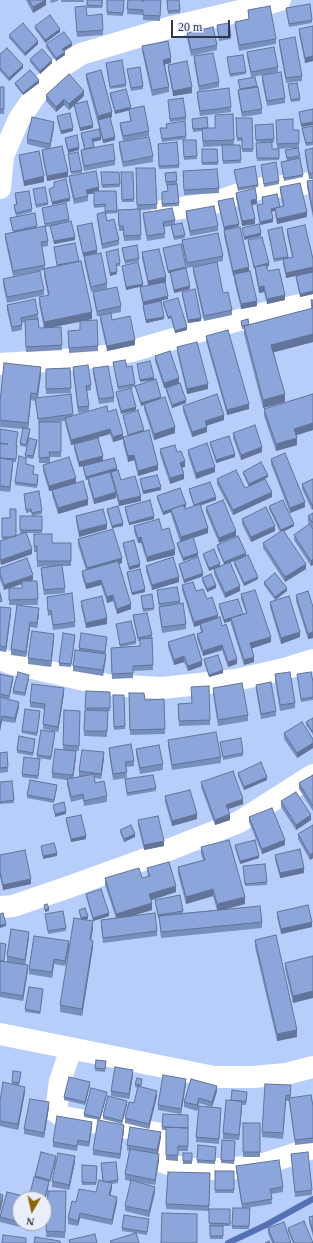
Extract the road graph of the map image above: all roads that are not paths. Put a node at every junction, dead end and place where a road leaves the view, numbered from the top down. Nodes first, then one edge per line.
1 (280, 0) edge
2 (313, 183) edge
3 (0, 188) edge
4 (162, 211) edge
5 (313, 302) edge
6 (0, 364) edge
7 (0, 659) edge
8 (313, 660) edge
9 (313, 775) edge
10 (0, 906) edge
11 (0, 1034) edge
12 (72, 1049) junction
13 (313, 1067) edge
14 (313, 1148) edge

1 - 3 street
2 - 4 street
5 - 6 street
7 - 8 street
9 - 10 street
11 - 12 street
12 - 13 street
12 - 14 street

